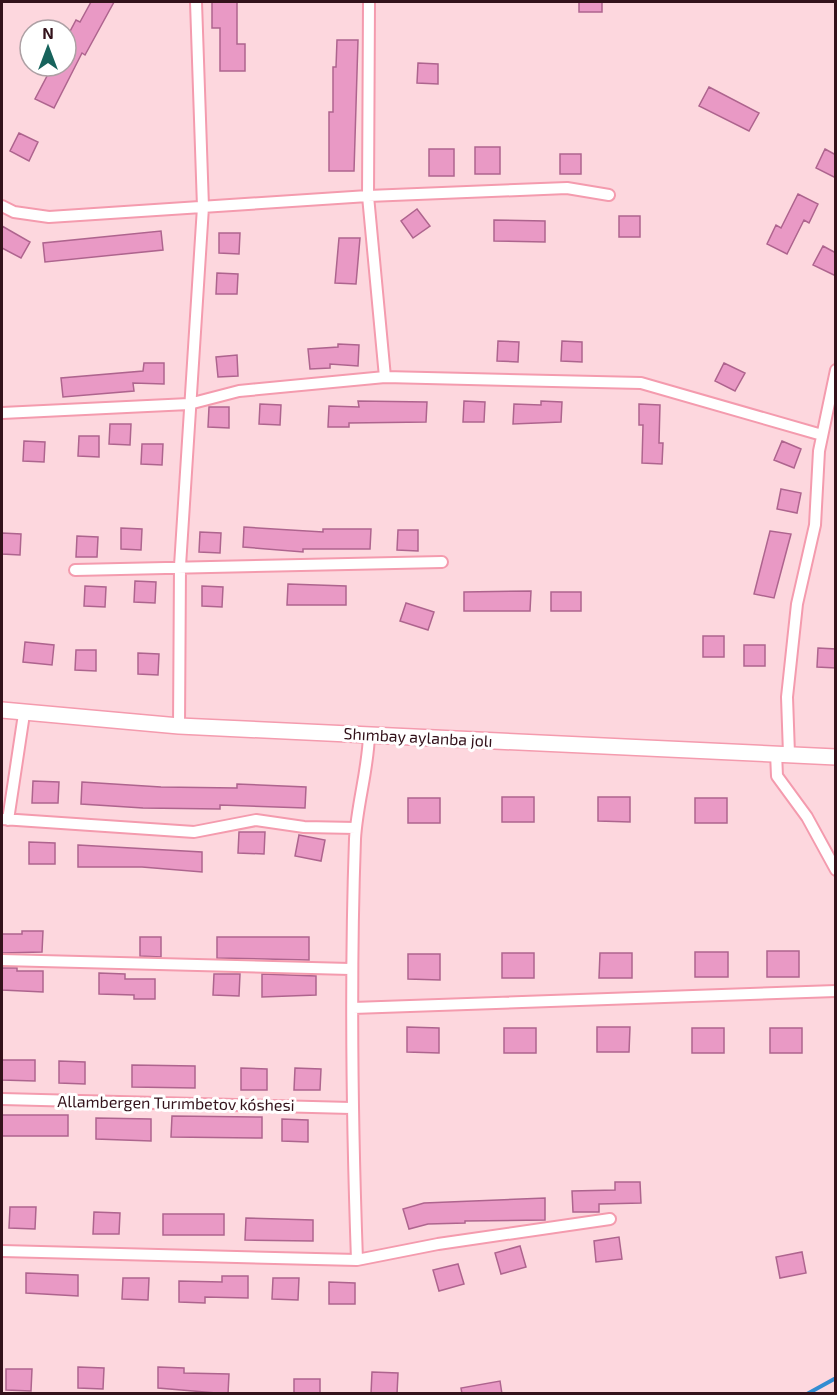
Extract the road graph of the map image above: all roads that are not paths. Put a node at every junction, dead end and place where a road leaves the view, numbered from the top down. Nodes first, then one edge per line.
1 (196, 2) edge
2 (369, 2) edge
3 (609, 195) dead end
4 (368, 196) junction
5 (2, 206) edge
6 (203, 207) junction
7 (836, 370) edge
8 (385, 377) junction
9 (189, 404) junction
10 (2, 413) edge
11 (822, 435) junction
12 (441, 562) dead end
13 (180, 566) junction
14 (75, 570) dead end
15 (2, 710) edge
16 (24, 714) junction
17 (179, 726) junction
18 (369, 735) junction
19 (783, 754) junction
20 (836, 757) edge
21 (5, 819) edge
22 (356, 828) junction
23 (836, 870) edge
24 (2, 960) edge
25 (350, 969) junction
26 (836, 991) edge
27 (353, 1008) junction
28 (2, 1099) edge
29 (351, 1108) junction
30 (610, 1219) dead end
31 (2, 1251) edge
32 (357, 1260) junction

1 - 6 street
2 - 4 street
3 - 4 street
4 - 6 street
4 - 8 street
5 - 6 street
6 - 9 street
7 - 11 street
8 - 9 street
8 - 11 street
9 - 10 street
9 - 13 street
11 - 19 street
12 - 13 street
13 - 14 street
13 - 17 street
15 - 16 main road, Shımbay aylanba jolı
16 - 17 main road, Shımbay aylanba jolı
16 - 21 street
17 - 18 main road, Shımbay aylanba jolı
18 - 19 main road, Shımbay aylanba jolı
18 - 22 street
19 - 20 main road, Shımbay aylanba jolı
19 - 23 street
21 - 22 street
22 - 25 street
24 - 25 street
25 - 27 street
26 - 27 street
27 - 29 street
28 - 29 street, Allambergen Turımbetov kóshesi
29 - 32 street
30 - 32 street
31 - 32 street

